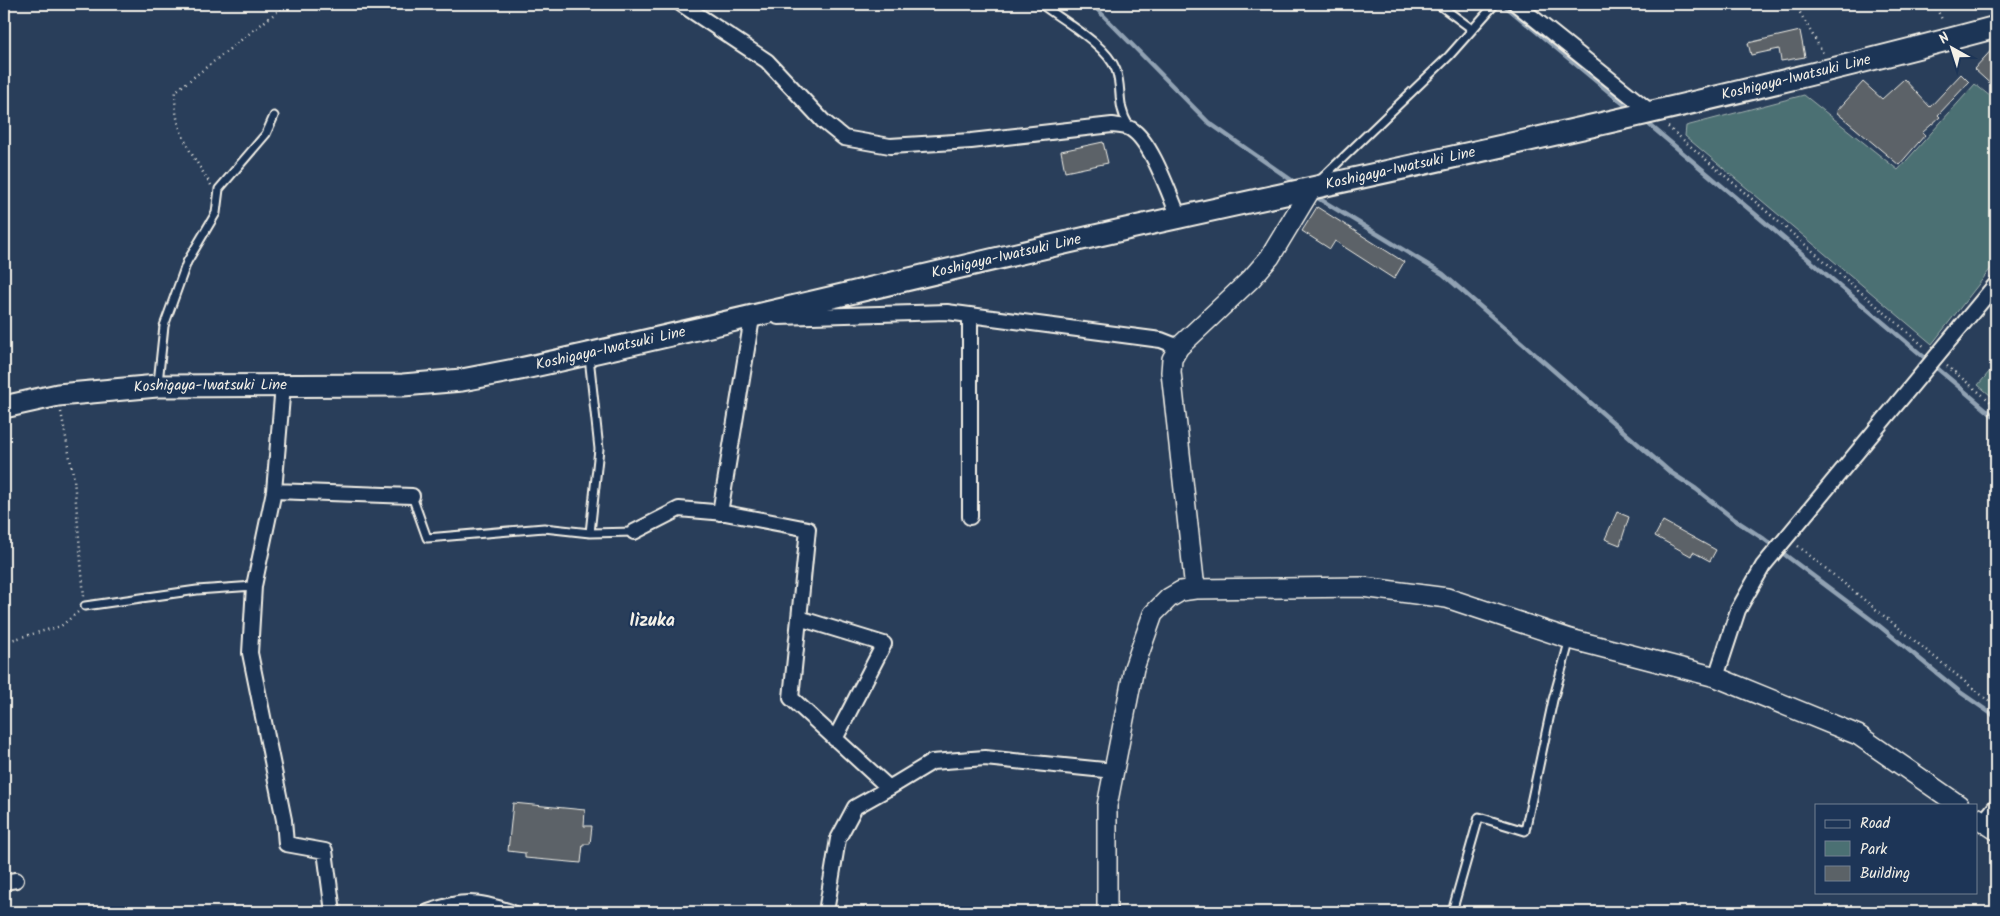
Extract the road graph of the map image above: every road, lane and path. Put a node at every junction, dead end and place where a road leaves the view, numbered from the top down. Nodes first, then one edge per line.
1 (287, 4) edge
2 (681, 4) edge
3 (1041, 4) edge
4 (1438, 4) edge
5 (1495, 4) edge
6 (1516, 4) edge
7 (1795, 4) edge
8 (1996, 26) edge
9 (1472, 29) junction
10 (1832, 69) junction
11 (1652, 113) junction
12 (274, 116) dead end
13 (1130, 127) junction
14 (1311, 189) junction
15 (218, 197) junction
16 (1179, 217) junction
17 (1996, 284) edge
18 (970, 316) junction
19 (747, 318) junction
20 (1179, 347) junction
21 (588, 354) junction
22 (1937, 358) junction
23 (283, 384) junction
24 (157, 386) junction
25 (58, 395) junction
26 (1996, 406) edge
27 (4, 407) edge
28 (274, 490) junction
29 (412, 496) joint
30 (720, 512) junction
31 (970, 516) dead end
32 (634, 532) joint
33 (590, 533) junction
34 (1788, 537) junction
35 (254, 586) junction
36 (1195, 589) junction
37 (84, 606) junction
38 (799, 618) junction
39 (1570, 639) junction
40 (4, 642) edge
41 (1716, 678) junction
42 (1996, 708) edge
43 (835, 739) junction
44 (1114, 771) junction
45 (889, 788) junction
46 (1958, 804) edge
47 (1996, 806) edge
48 (1985, 823) edge
49 (333, 912) edge
50 (428, 912) edge
51 (511, 912) edge
52 (826, 912) edge
53 (1107, 912) edge
54 (1452, 912) edge

1 - 15 path
2 - 13 street
3 - 13 lane
4 - 9 lane
5 - 9 lane
6 - 11 street
7 - 10 path
8 - 10 main road, Koshigaya-Iwatsuki Line
9 - 14 lane
10 - 11 main road, Koshigaya-Iwatsuki Line
11 - 14 main road, Koshigaya-Iwatsuki Line
11 - 22 path
12 - 15 lane
13 - 16 street
14 - 16 main road, Koshigaya-Iwatsuki Line
14 - 20 street
15 - 24 lane
16 - 19 main road, Koshigaya-Iwatsuki Line
17 - 22 street
18 - 19 street
18 - 20 street
18 - 31 street
19 - 21 main road, Koshigaya-Iwatsuki Line
19 - 30 street
20 - 36 street
21 - 23 main road, Koshigaya-Iwatsuki Line
21 - 33 lane
22 - 26 path
22 - 34 street
23 - 24 main road, Koshigaya-Iwatsuki Line
23 - 28 street
24 - 25 main road, Koshigaya-Iwatsuki Line
25 - 27 main road, Koshigaya-Iwatsuki Line
25 - 37 path
28 - 29 street
28 - 35 street
29 - 33 lane
30 - 32 street
30 - 38 street
32 - 33 lane
34 - 41 street
34 - 42 path
35 - 37 lane
35 - 49 street
36 - 39 street
36 - 44 street
37 - 40 path
38 - 43 street
38 - 43 street
39 - 41 street
39 - 54 lane
41 - 46 street
43 - 45 street
44 - 45 street
44 - 53 street
45 - 52 street
47 - 48 street
50 - 51 street

